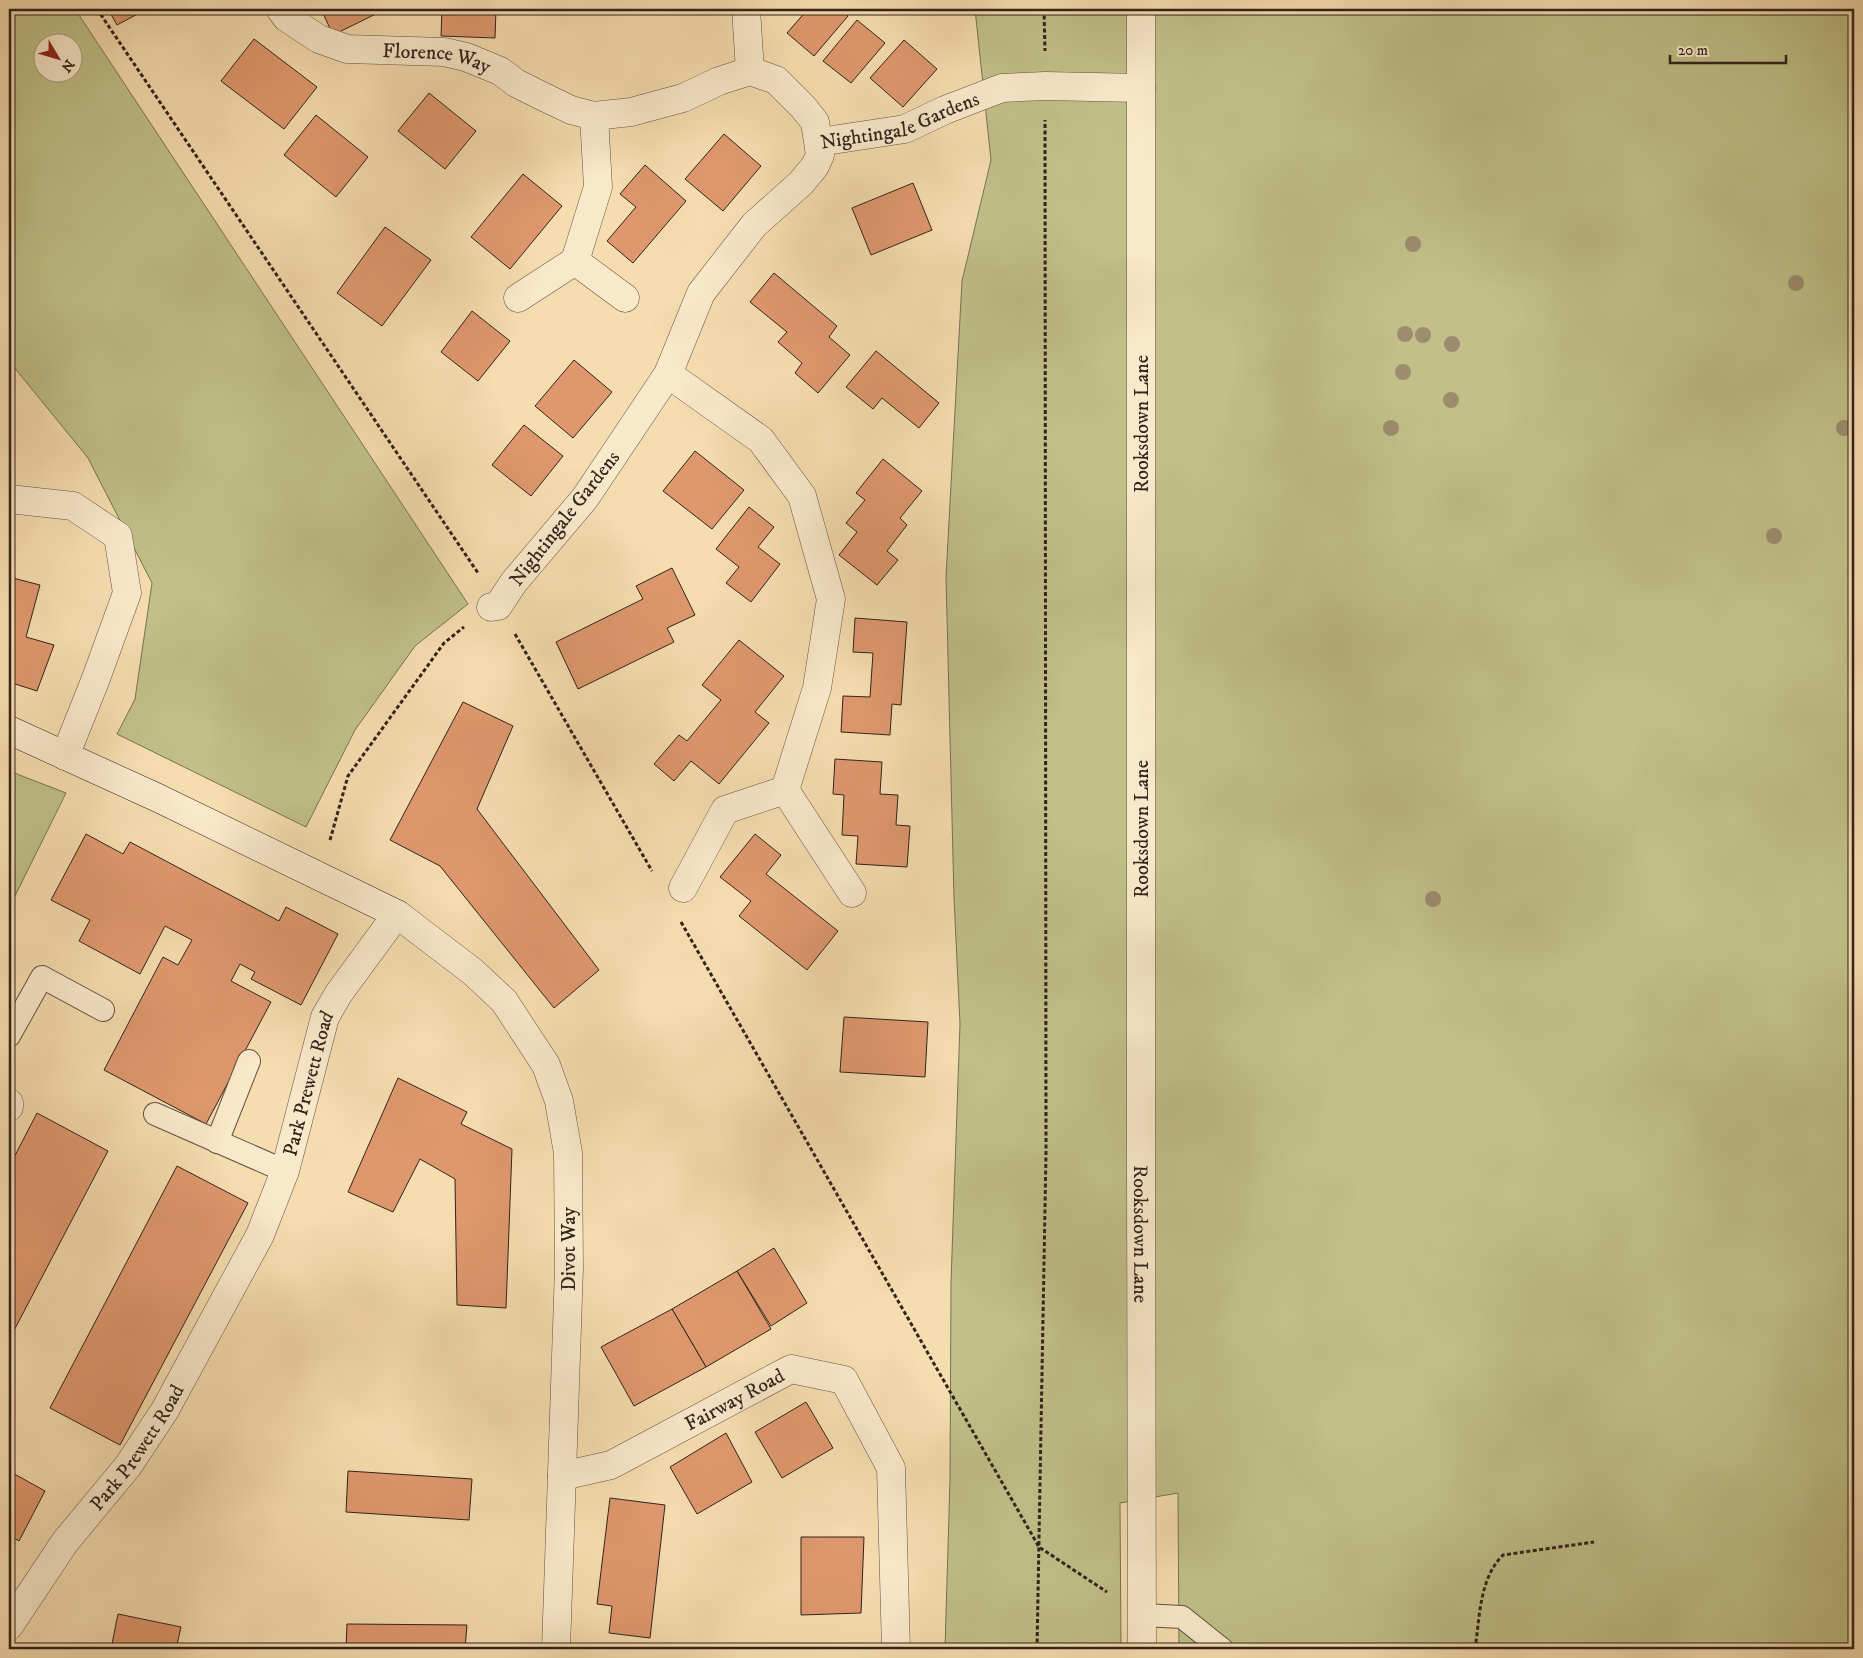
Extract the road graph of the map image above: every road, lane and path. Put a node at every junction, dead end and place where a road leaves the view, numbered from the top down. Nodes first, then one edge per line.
1 (97, 9) edge
2 (280, 9) edge
3 (746, 9) edge
4 (1044, 9) edge
5 (1141, 9) edge
6 (750, 71) junction
7 (1046, 86) junction
8 (1140, 88) junction
9 (594, 116) junction
10 (818, 142) junction
11 (574, 261) junction
12 (518, 298) dead end
13 (625, 298) dead end
14 (668, 374) junction
15 (9, 499) edge
16 (479, 576) dead end
17 (491, 607) joint
18 (511, 626) dead end
19 (9, 730) edge
20 (65, 756) junction
21 (785, 790) junction
22 (330, 840) dead end
23 (654, 874) dead end
24 (683, 888) dead end
25 (852, 893) dead end
26 (398, 914) junction
27 (678, 918) dead end
28 (103, 1010) dead end
29 (9, 1036) edge
30 (249, 1061) dead end
31 (155, 1114) dead end
32 (217, 1142) junction
33 (285, 1171) junction
34 (562, 1476) junction
35 (1594, 1542) dead end
36 (1039, 1547) junction
37 (18, 1590) edge
38 (1142, 1615) junction
39 (9, 1626) edge
40 (556, 1649) edge
41 (896, 1649) edge
42 (1037, 1649) edge
43 (1142, 1649) edge
44 (1222, 1649) edge
45 (1475, 1649) edge

1 - 16 path
2 - 9 street, Florence Way
3 - 6 street
4 - 7 path
5 - 8 street, Rooksdown Lane
6 - 9 street, Florence Way
6 - 10 street
7 - 8 street, Nightingale Gardens
7 - 10 street, Nightingale Gardens
7 - 36 path
8 - 38 street, Rooksdown Lane
9 - 11 street
10 - 14 street, Nightingale Gardens
11 - 12 street
11 - 13 street
14 - 17 street, Nightingale Gardens
14 - 21 street
15 - 20 street
17 - 22 path
18 - 23 path
19 - 20 street
20 - 26 street
21 - 24 street
21 - 25 street
26 - 33 street, Park Prewett Road
26 - 34 street, Divot Way
27 - 36 path
28 - 29 lane
30 - 32 lane
31 - 32 lane
32 - 33 lane
33 - 37 street, Park Prewett Road
34 - 40 street, Divot Way
34 - 41 street, Fairway Road
35 - 45 path
36 - 38 path
36 - 42 path
37 - 39 street, Park Prewett Road
38 - 43 street, Rooksdown Lane
38 - 44 lane

